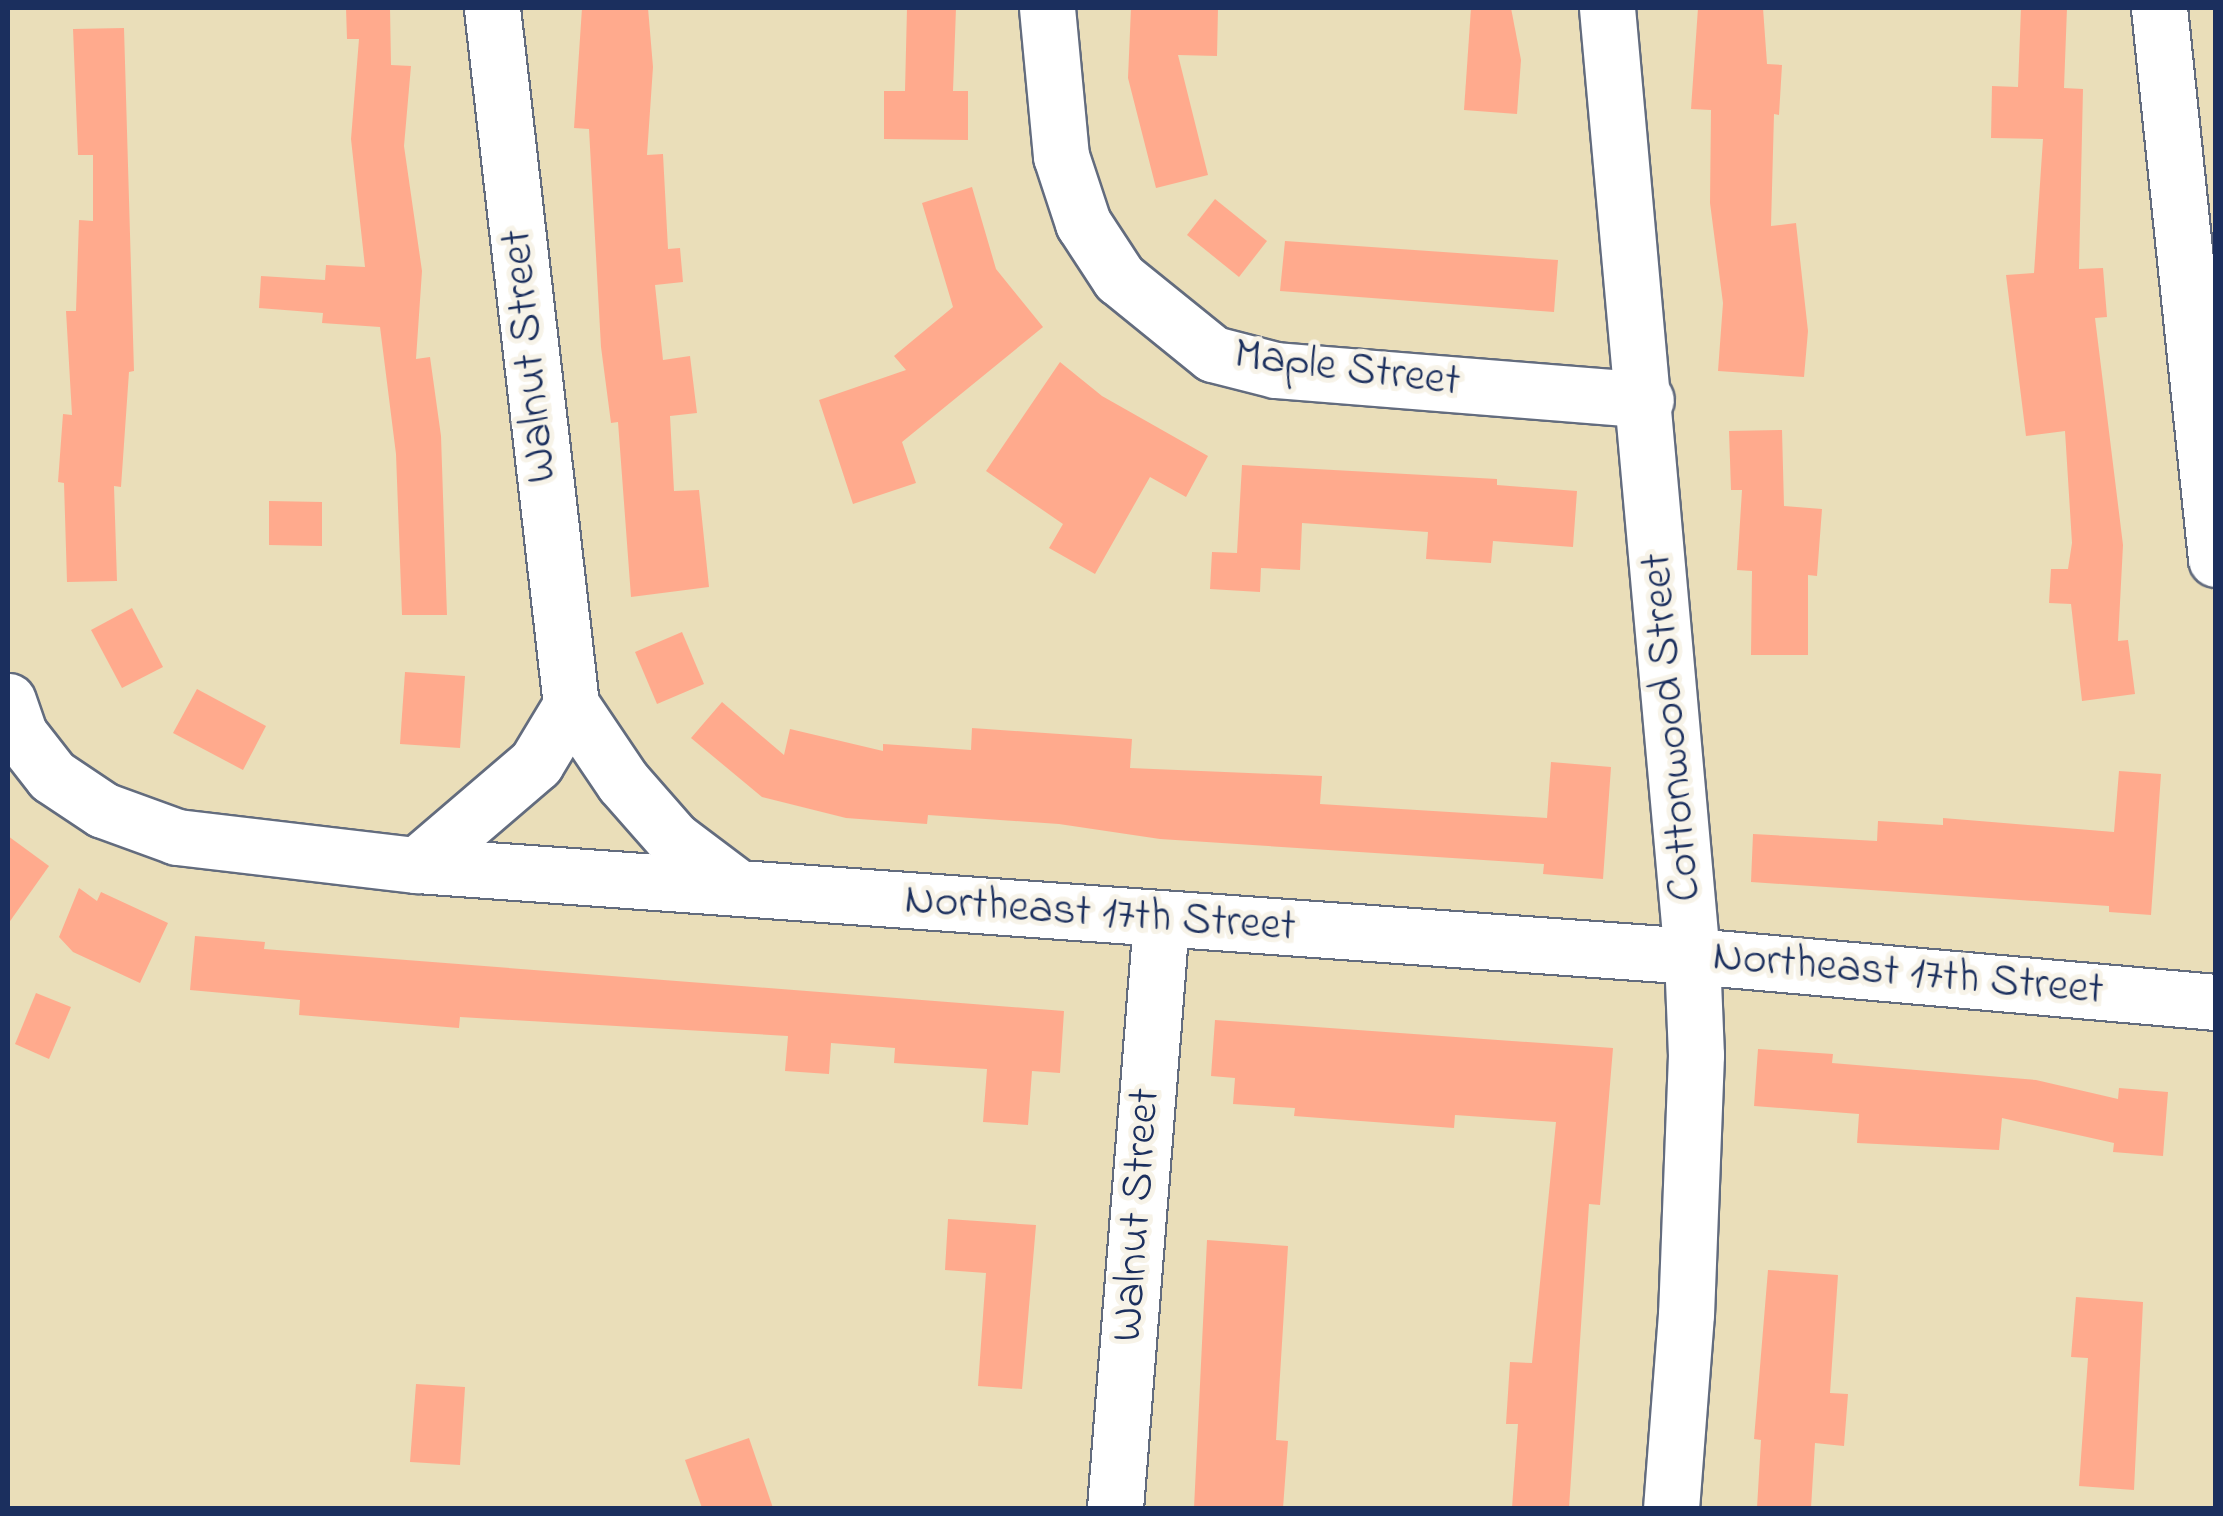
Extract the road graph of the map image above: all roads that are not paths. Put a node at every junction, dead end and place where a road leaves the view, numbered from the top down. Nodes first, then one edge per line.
1 (492, 8) edge
2 (1047, 8) edge
3 (1607, 8) edge
4 (2159, 8) edge
5 (1646, 400) junction
6 (2208, 437) edge
7 (2216, 559) edge
8 (571, 705) junction
9 (14, 718) edge
10 (417, 865) junction
11 (738, 888) junction
12 (1161, 921) junction
13 (1692, 956) junction
14 (2216, 1002) edge
15 (1115, 1508) edge
16 (1671, 1508) edge

1 - 8 street, Walnut Street
2 - 5 street, Maple Street
3 - 5 street, Cottonwood Street
4 - 6 street
5 - 13 street, Cottonwood Street
6 - 7 street
8 - 10 street
8 - 11 street, Walnut Street
9 - 10 street, Northeast 17th Street
10 - 11 street, Northeast 17th Street
11 - 12 street, Northeast 17th Street
12 - 13 street, Northeast 17th Street
12 - 15 street, Walnut Street
13 - 14 street, Northeast 17th Street
13 - 16 street, Cottonwood Street

